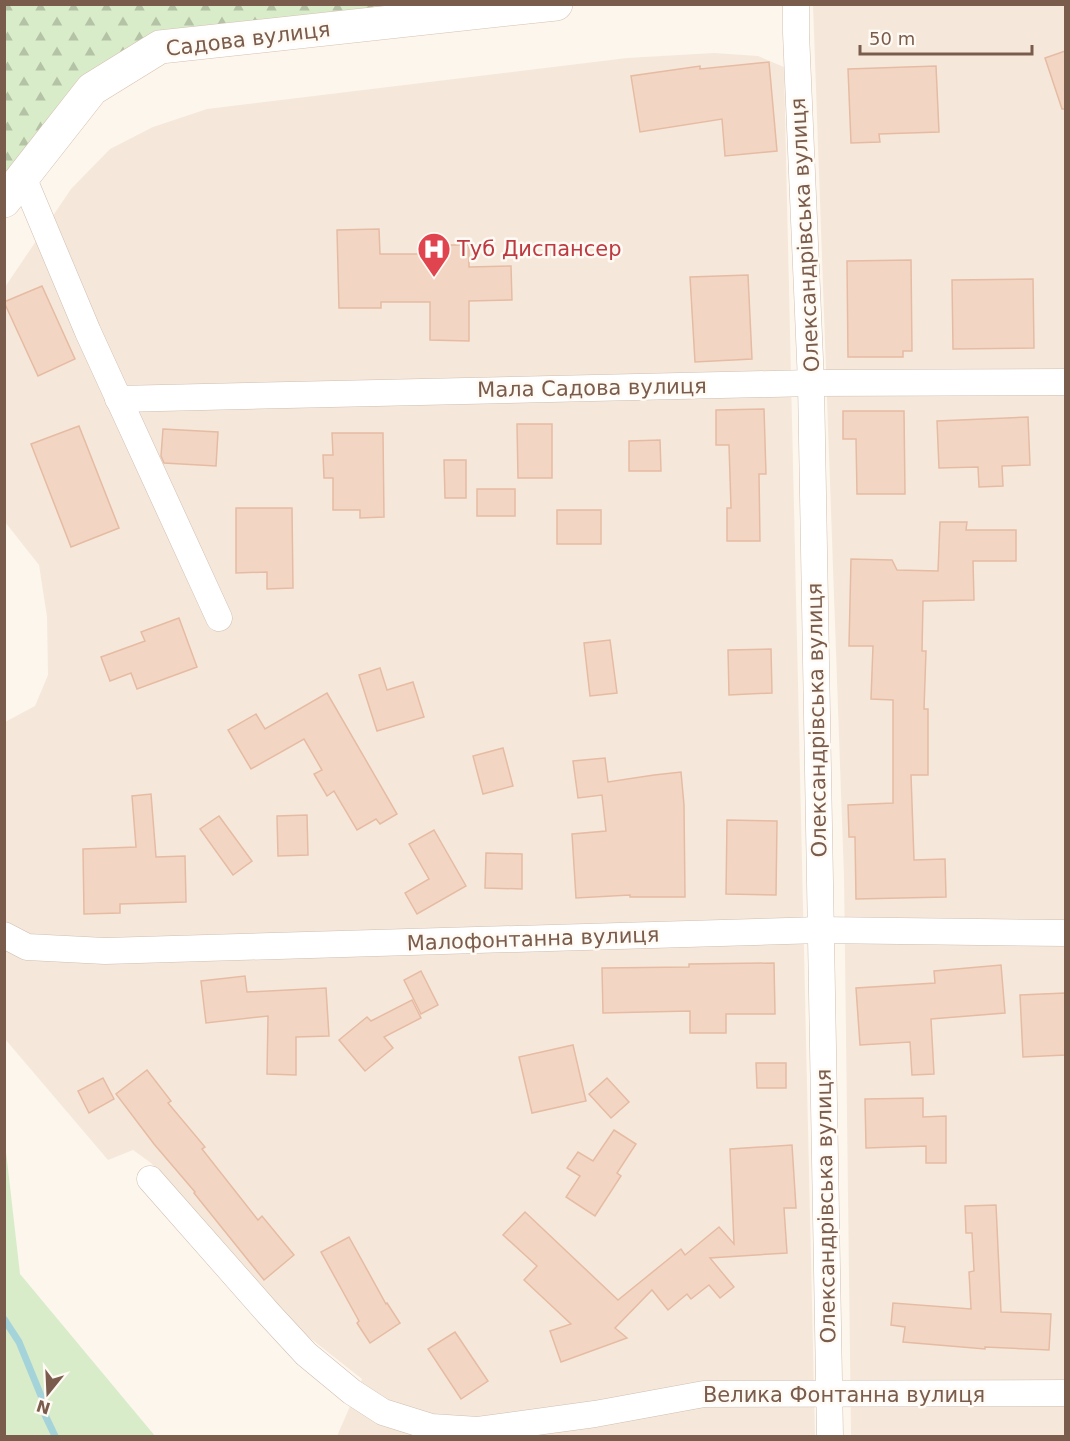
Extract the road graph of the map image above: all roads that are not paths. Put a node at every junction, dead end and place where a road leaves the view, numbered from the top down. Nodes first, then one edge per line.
1 (556, 4) edge
2 (796, 4) edge
3 (14, 189) edge
4 (1065, 382) edge
5 (811, 383) junction
6 (118, 399) junction
7 (219, 618) dead end
8 (820, 930) junction
9 (1065, 933) edge
10 (4, 935) edge
11 (150, 1179) dead end
12 (1065, 1393) edge
13 (829, 1394) junction
14 (830, 1437) edge

1 - 3 street, Садова вулиця
2 - 5 street, Олександрівська вулиця
3 - 6 street
4 - 5 street, Мала Садова вулиця
5 - 6 street, Мала Садова вулиця
5 - 8 street, Олександрівська вулиця
6 - 7 street
8 - 9 street, Малофонтанна вулиця
8 - 10 street, Малофонтанна вулиця
8 - 13 street, Олександрівська вулиця
11 - 13 street, Велика Фонтанна вулиця
12 - 13 street, Велика Фонтанна вулиця
13 - 14 street, Олександрівська вулиця

